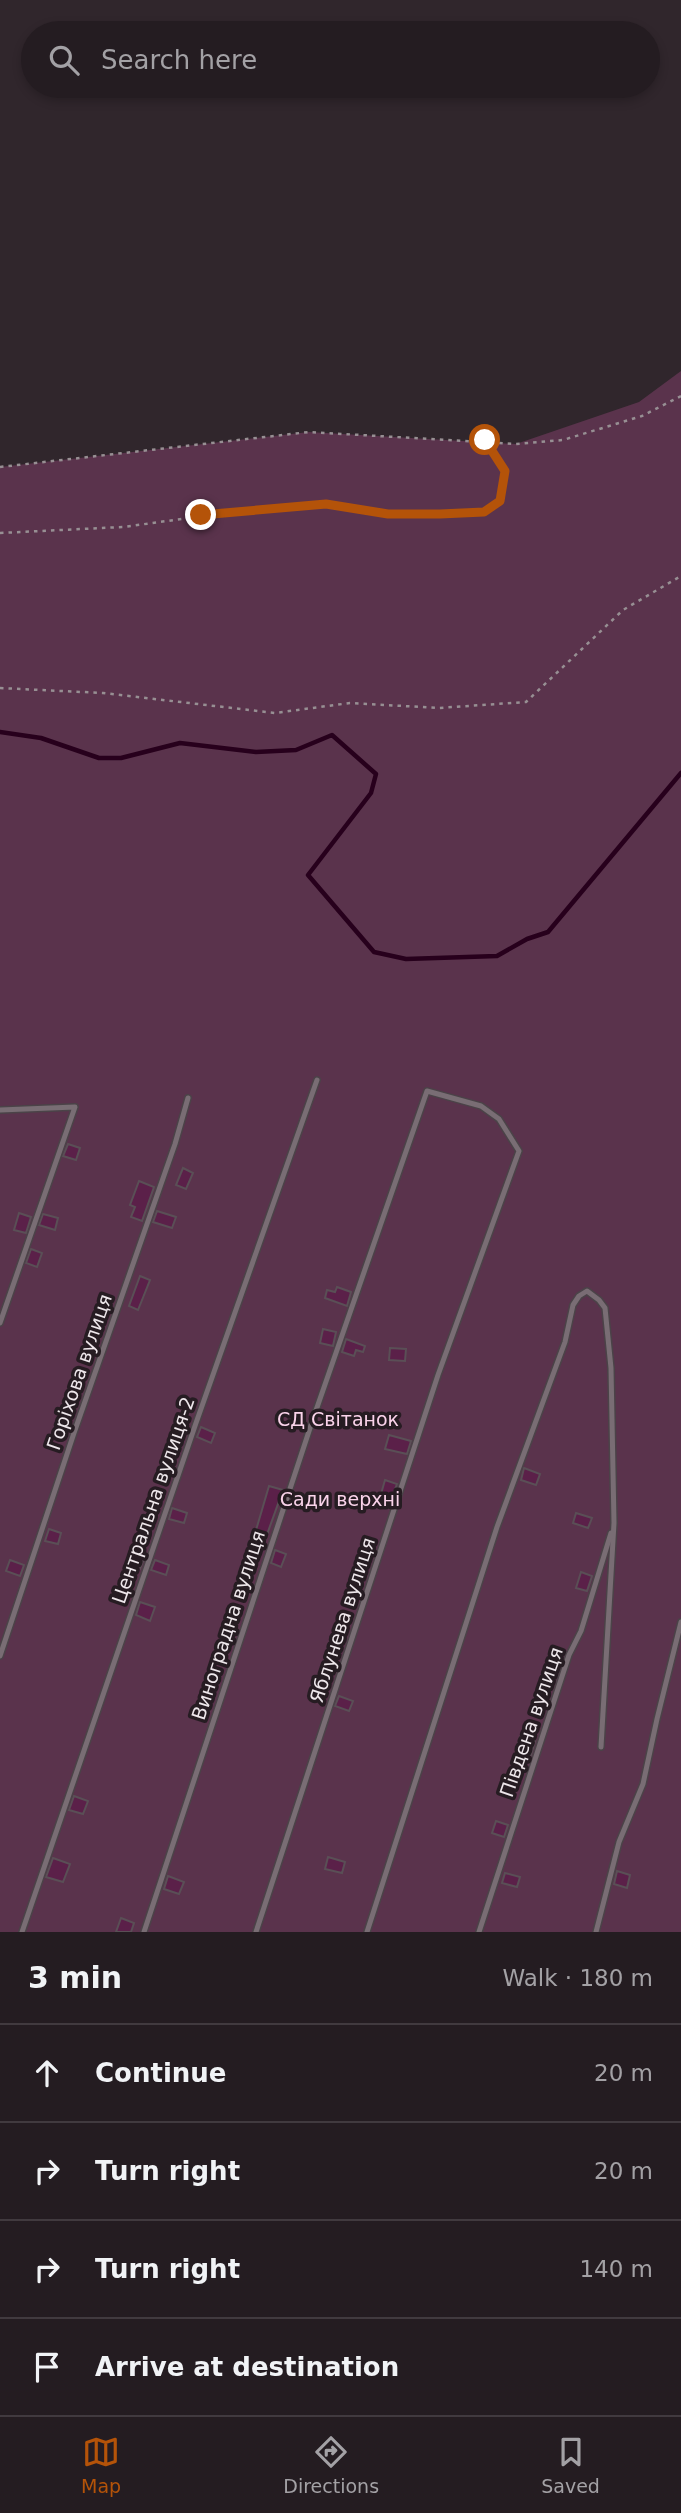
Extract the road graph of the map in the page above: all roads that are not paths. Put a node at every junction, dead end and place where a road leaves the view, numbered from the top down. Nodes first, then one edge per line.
1 (317, 1080) dead end
2 (427, 1091) joint
3 (188, 1098) dead end
4 (0, 1110) edge
5 (0, 1323) edge
6 (614, 1523) junction
7 (681, 1622) edge
8 (0, 1656) edge
9 (601, 1747) dead end
10 (22, 1932) edge
11 (144, 1932) edge
12 (256, 1932) edge
13 (367, 1932) edge
14 (479, 1932) edge
15 (596, 1932) edge

1 - 10 lane, Центральна вулиця-2
2 - 11 lane, Виноградна вулиця
2 - 12 lane, Яблунева вулиця
3 - 8 lane, Горіхова вулиця
4 - 5 lane
6 - 9 lane
6 - 13 lane
6 - 14 lane, Південа вулиця
7 - 15 lane

